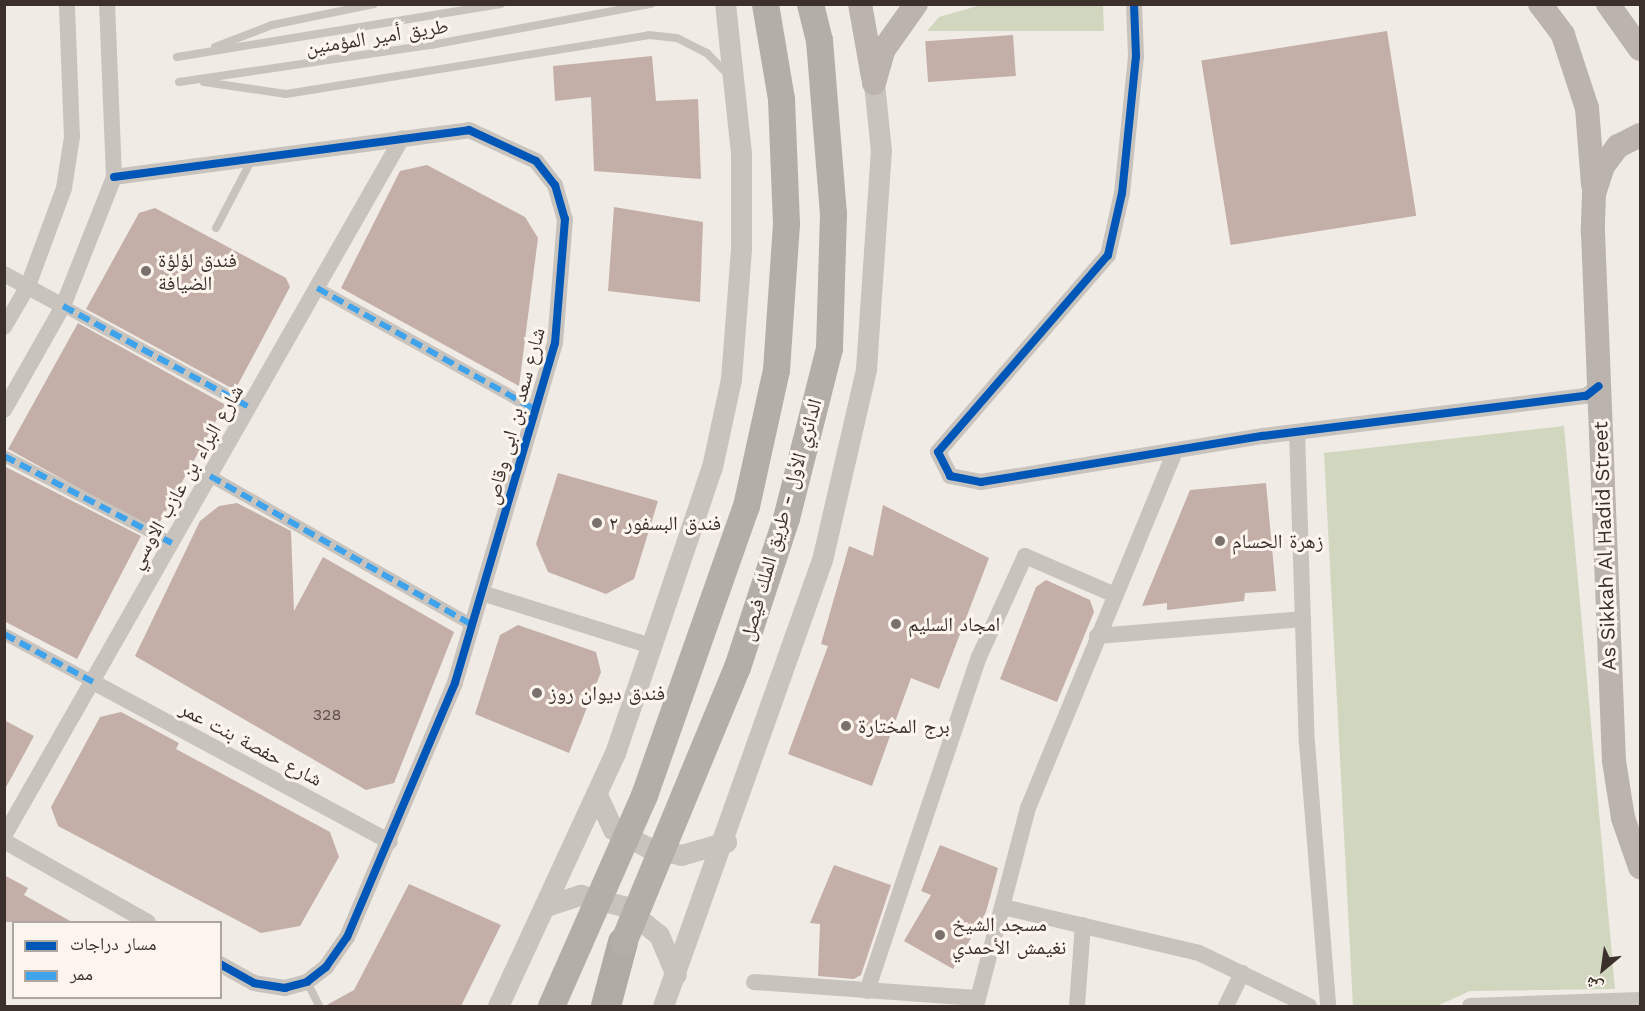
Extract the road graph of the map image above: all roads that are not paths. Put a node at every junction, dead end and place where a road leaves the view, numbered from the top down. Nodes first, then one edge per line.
1 (67, 4) edge
2 (107, 4) edge
3 (374, 4) edge
4 (501, 4) edge
5 (651, 4) edge
6 (725, 4) edge
7 (765, 4) edge
8 (810, 4) edge
9 (860, 4) edge
10 (916, 4) edge
11 (1134, 4) edge
12 (1540, 4) edge
13 (1608, 4) edge
14 (1641, 49) edge
15 (200, 53) junction
16 (177, 57) dead end
17 (179, 82) dead end
18 (204, 82) junction
19 (735, 82) junction
20 (874, 82) junction
21 (1641, 135) edge
22 (402, 138) junction
23 (252, 159) junction
24 (114, 177) junction
25 (1594, 194) junction
26 (216, 228) dead end
27 (4, 274) edge
28 (28, 286) junction
29 (318, 288) junction
30 (63, 306) junction
31 (4, 327) edge
32 (1599, 386) junction
33 (249, 407) junction
34 (4, 410) edge
35 (536, 410) junction
36 (1297, 432) junction
37 (1175, 451) junction
38 (4, 456) edge
39 (210, 476) junction
40 (172, 543) junction
41 (482, 593) junction
42 (1113, 594) junction
43 (1303, 619) junction
44 (472, 625) junction
45 (4, 633) edge
46 (1097, 636) junction
47 (654, 647) junction
48 (93, 682) junction
49 (597, 795) junction
50 (4, 836) edge
51 (4, 841) edge
52 (390, 842) junction
53 (726, 842) junction
54 (1641, 867) edge
55 (546, 906) junction
56 (1002, 907) junction
57 (146, 921) edge
58 (1083, 925) junction
59 (622, 942) junction
60 (222, 965) edge
61 (1242, 973) junction
62 (676, 975) junction
63 (307, 982) junction
64 (754, 982) dead end
65 (867, 991) junction
66 (1641, 1000) edge
67 (976, 1002) edge
68 (319, 1006) edge
69 (498, 1006) edge
70 (550, 1006) edge
71 (590, 1006) edge
72 (606, 1006) edge
73 (663, 1006) edge
74 (1077, 1006) edge
75 (1226, 1006) edge
76 (1310, 1006) edge
77 (1328, 1006) edge
78 (1470, 1006) edge

1 - 28 street
2 - 24 street
3 - 15 lane
4 - 15 lane
5 - 18 lane, طريق أمير المؤمنين
6 - 19 street
7 - 70 highway, الدائري الأول - طريق الملك فيصل, bridge
8 - 59 highway, الدائري الأول - طريق الملك فيصل, bridge
9 - 20 main road
10 - 20 main road
11 - 37 street
12 - 25 main road
13 - 14 main road
15 - 16 lane
17 - 18 lane, طريق أمير المؤمنين
18 - 19 lane
19 - 47 street
20 - 53 street
21 - 25 main road, As Sikkah Al Hadid Street
22 - 23 street, شارع سعد بن ابى وقاص
22 - 29 street, شارع البراء بن عازب الاوسي
22 - 35 street, شارع سعد بن ابى وقاص
23 - 24 street, شارع سعد بن ابى وقاص
23 - 26 lane
24 - 30 street
25 - 32 main road, As Sikkah Al Hadid Street
27 - 28 street
28 - 30 street
28 - 31 street
29 - 33 street, شارع البراء بن عازب الاوسي
29 - 35 street
30 - 33 street
30 - 34 street
32 - 36 street
32 - 54 main road, As Sikkah Al Hadid Street
33 - 39 street, شارع البراء بن عازب الاوسي
35 - 41 street, شارع سعد بن ابى وقاص
36 - 37 street
36 - 43 street
37 - 42 street
38 - 40 street
39 - 40 street, شارع البراء بن عازب الاوسي
39 - 44 street
40 - 48 street, شارع البراء بن عازب الاوسي
41 - 44 street, شارع سعد بن ابى وقاص
41 - 47 street
42 - 46 street
42 - 65 street
43 - 46 street
43 - 77 street
44 - 52 street, شارع سعد بن ابى وقاص
45 - 48 street
46 - 56 street
47 - 49 street
48 - 50 street, شارع البراء بن عازب الاوسي
48 - 52 street, شارع حفصة بنت عمر
49 - 53 street
49 - 55 street
51 - 57 street
52 - 63 street, شارع سعد بن ابى وقاص
53 - 62 street
55 - 62 street
55 - 69 street
56 - 58 street
56 - 67 street
58 - 61 street
58 - 74 street
59 - 71 highway, الدائري الأول - طريق الملك فيصل
59 - 72 highway
60 - 63 street
61 - 75 street
61 - 76 street
62 - 73 street
63 - 68 lane
64 - 65 street
65 - 67 street
66 - 78 street

